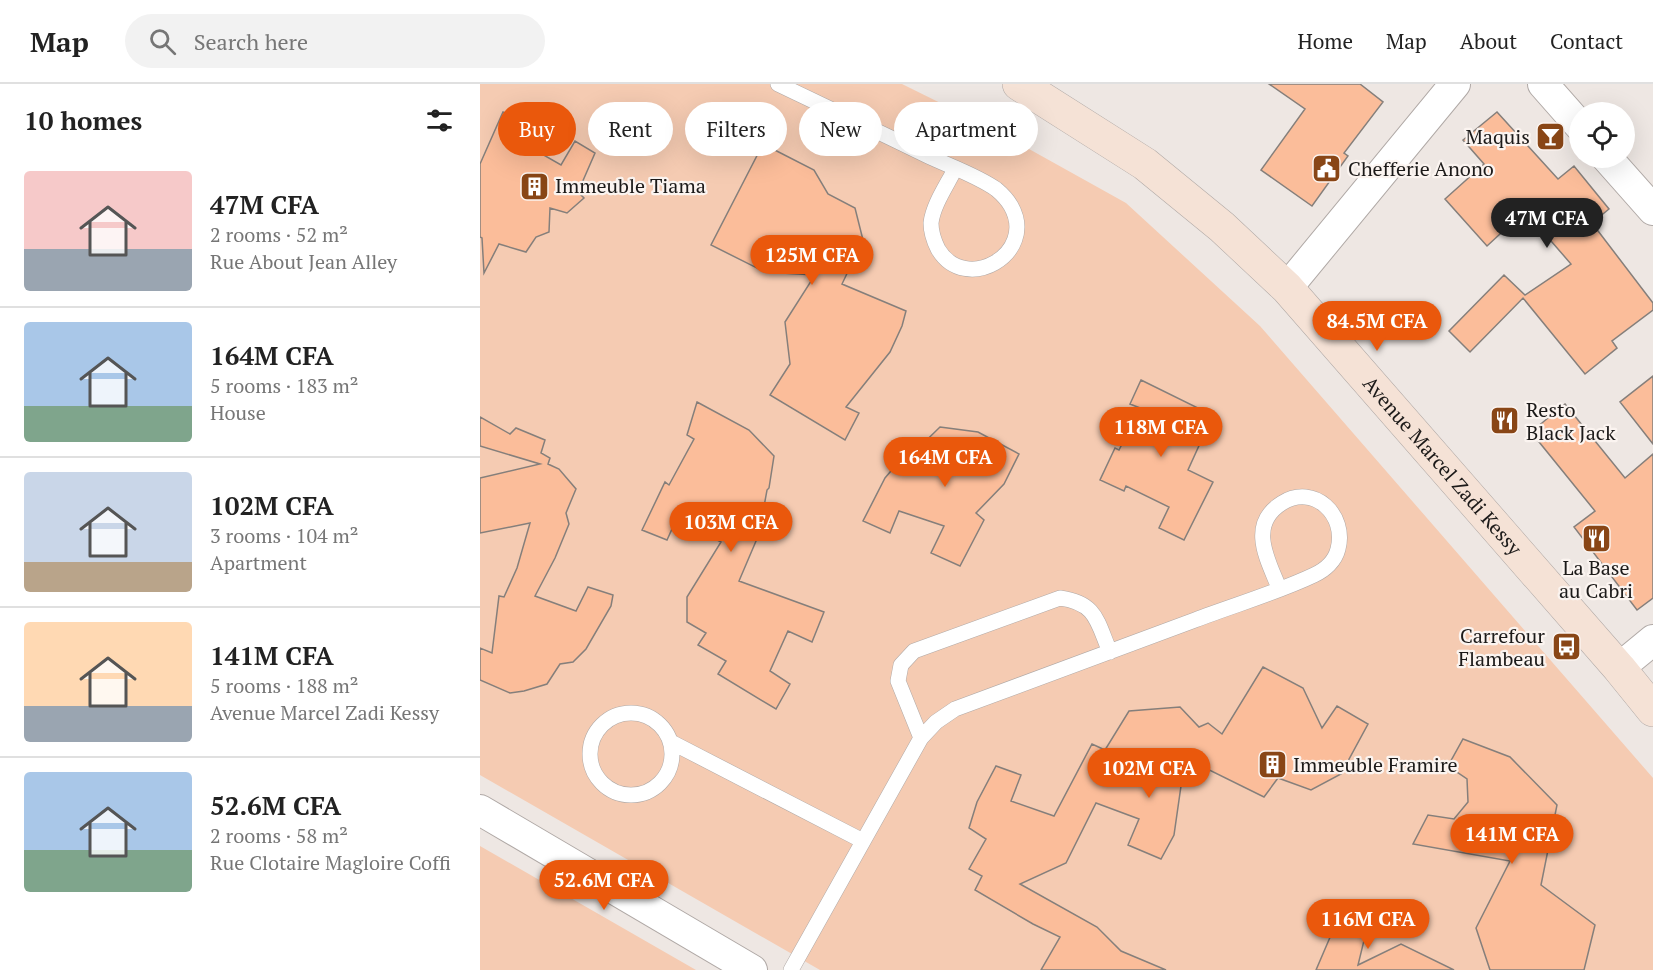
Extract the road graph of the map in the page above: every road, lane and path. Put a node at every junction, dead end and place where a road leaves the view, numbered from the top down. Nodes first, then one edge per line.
1 (778, 84) edge
2 (1019, 84) edge
3 (1455, 84) edge
4 (1543, 84) edge
5 (1569, 114) edge
6 (1616, 168) edge
7 (955, 169) junction
8 (1653, 210) edge
9 (1287, 288) junction
10 (1279, 588) junction
11 (1653, 640) edge
12 (1110, 652) junction
13 (1619, 668) junction
14 (1653, 710) edge
15 (921, 738) junction
16 (671, 742) junction
17 (480, 810) edge
18 (863, 841) junction
19 (753, 970) edge
20 (791, 970) edge

1 - 7 lane
2 - 9 street, Avenue Marcel Zadi Kessy
3 - 9 street
4 - 5 street
6 - 8 street
7 - 7 lane
9 - 13 street, Avenue Marcel Zadi Kessy
10 - 10 lane
10 - 12 lane
11 - 13 street
12 - 15 lane
12 - 15 lane
13 - 14 street, Avenue Marcel Zadi Kessy
15 - 18 lane
16 - 16 lane
16 - 18 lane
17 - 19 street
18 - 20 lane

